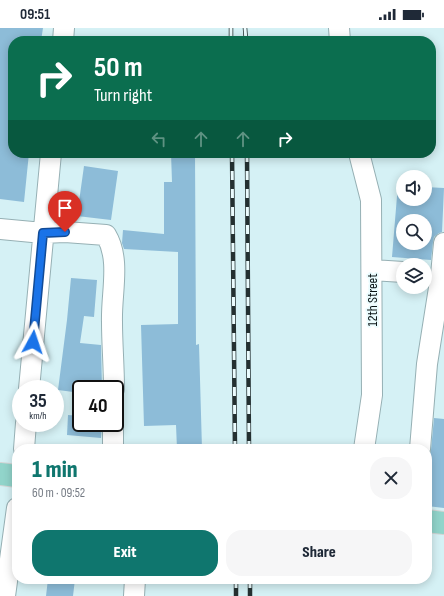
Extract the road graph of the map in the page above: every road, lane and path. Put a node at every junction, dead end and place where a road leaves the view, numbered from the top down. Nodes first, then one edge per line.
1 (50, 158) edge
2 (359, 158) edge
3 (0, 229) edge
4 (43, 233) junction
5 (444, 244) edge
6 (372, 270) junction
7 (396, 272) edge
8 (437, 275) edge
9 (30, 380) edge
10 (114, 380) edge
11 (25, 432) edge
12 (113, 432) edge
13 (24, 444) edge
14 (113, 444) edge
15 (365, 444) edge
16 (420, 444) edge
17 (0, 474) edge
18 (12, 475) edge
19 (432, 522) edge
20 (444, 523) edge
21 (12, 548) edge
22 (135, 584) edge
23 (6, 596) edge
24 (134, 596) edge

1 - 4 street
2 - 6 street, 12th Street
3 - 4 street
4 - 9 street
4 - 10 street
5 - 8 street
6 - 7 street
6 - 15 street, 12th Street
8 - 16 street
11 - 13 street
12 - 14 street
17 - 18 main road
19 - 20 main road
21 - 23 street
22 - 24 street

